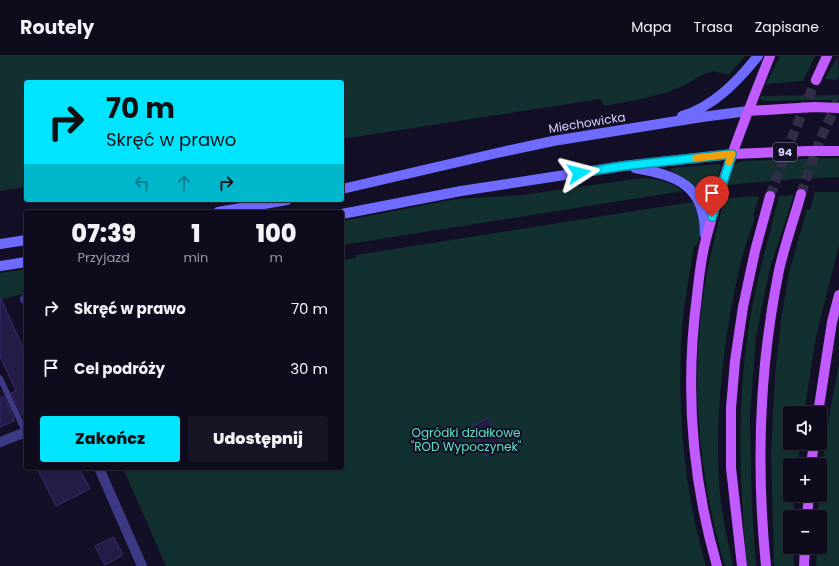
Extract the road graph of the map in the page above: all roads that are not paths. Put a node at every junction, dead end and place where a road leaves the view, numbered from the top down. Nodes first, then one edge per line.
1 (758, 56) edge
2 (770, 56) edge
3 (827, 56) edge
4 (816, 80) tunnel mouth
5 (839, 108) edge
6 (748, 111) junction
7 (638, 128) junction
8 (839, 151) edge
9 (732, 154) junction
10 (623, 166) junction
11 (344, 189) edge
12 (801, 194) tunnel mouth
13 (770, 196) tunnel mouth
14 (276, 202) edge
15 (230, 210) edge
16 (344, 214) edge
17 (24, 240) edge
18 (706, 240) junction
19 (0, 244) edge
20 (24, 262) edge
21 (0, 266) edge
22 (839, 295) edge
23 (0, 378) edge
24 (2, 388) edge
25 (819, 406) edge
26 (24, 430) edge
27 (24, 432) edge
28 (0, 442) edge
29 (100, 470) edge
30 (805, 554) edge
31 (142, 566) edge
32 (717, 566) edge
33 (742, 566) edge
34 (766, 566) edge
35 (804, 566) edge

1 - 7 main road
2 - 6 main road
3 - 4 main road
5 - 6 main road, Miechowicka
6 - 7 main road, Miechowicka
6 - 9 main road
7 - 11 main road, Miechowicka
8 - 9 main road, 94
9 - 10 main road, 94
9 - 18 main road
10 - 16 main road, 94
10 - 18 main road
12 - 34 main road
13 - 33 main road
14 - 15 main road
17 - 19 main road
18 - 32 main road
20 - 21 main road
22 - 25 main road
23 - 24 lane
24 - 26 lane
27 - 28 street
29 - 31 street
30 - 35 main road

